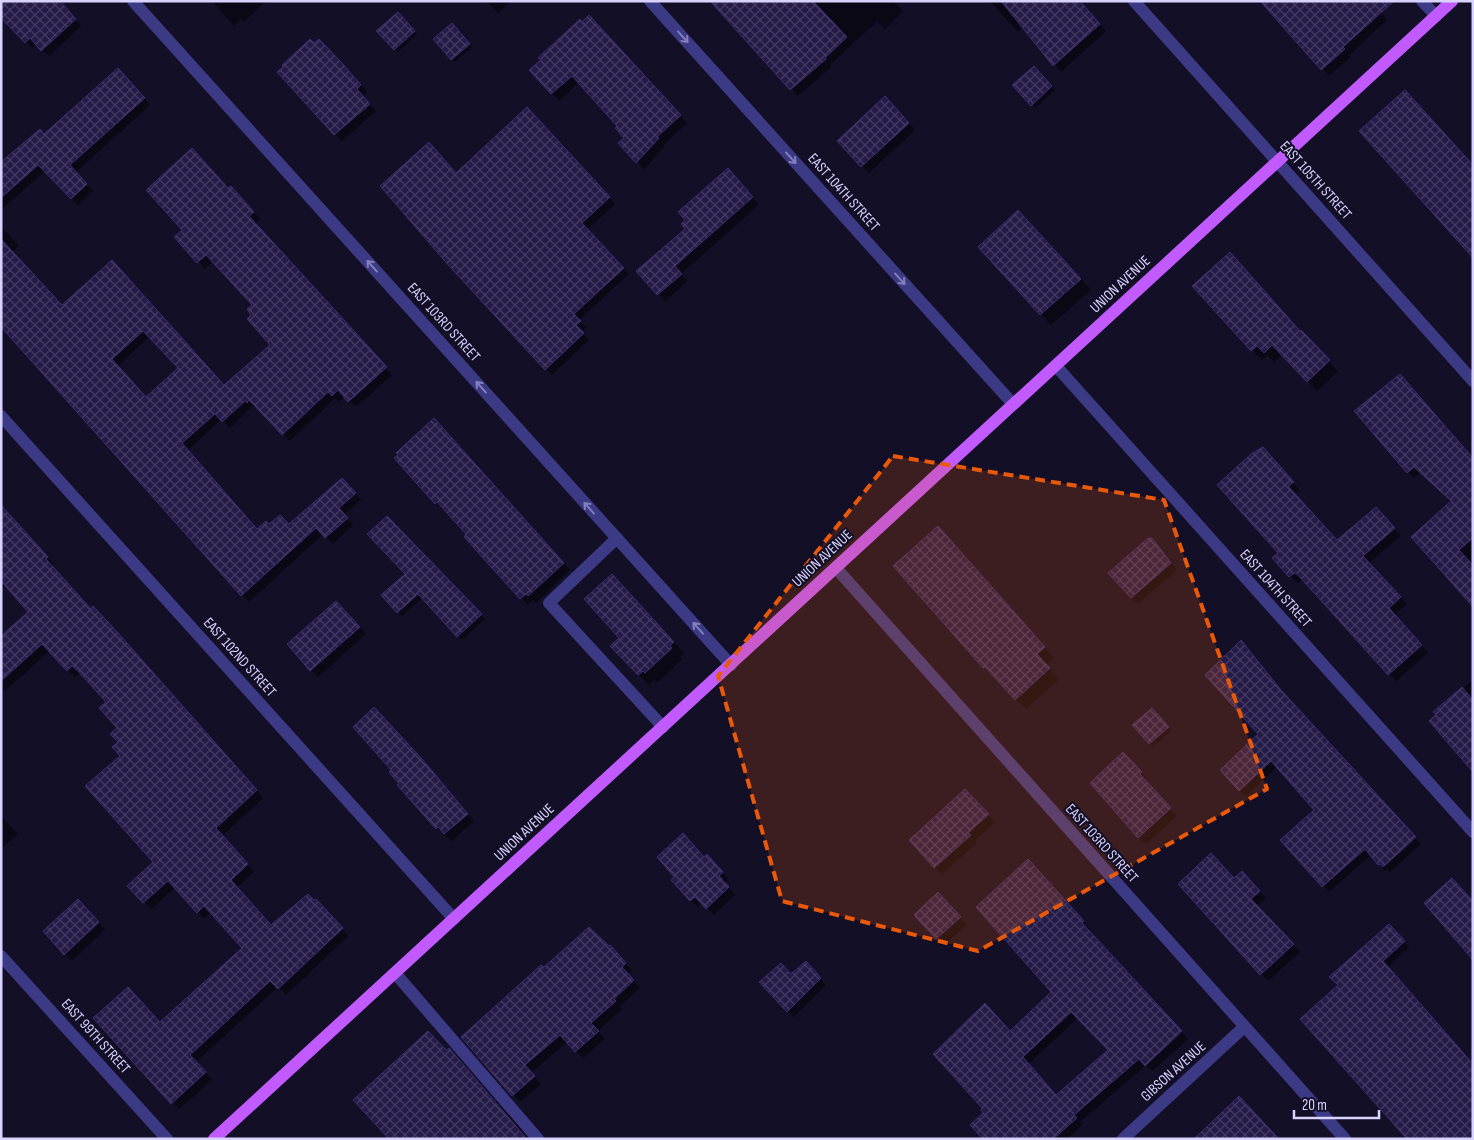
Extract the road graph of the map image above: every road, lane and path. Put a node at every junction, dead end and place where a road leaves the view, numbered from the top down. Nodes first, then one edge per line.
1 (134, 1) edge
2 (650, 1) edge
3 (1134, 1) edge
4 (1422, 1) edge
5 (1452, 1) edge
6 (1436, 16) junction
7 (1278, 161) junction
8 (1056, 366) junction
9 (1473, 381) edge
10 (1013, 404) junction
11 (1, 416) edge
12 (617, 538) junction
13 (836, 568) junction
14 (731, 664) junction
15 (663, 727) junction
16 (1473, 832) edge
17 (454, 919) junction
18 (1, 956) edge
19 (395, 973) junction
20 (1244, 1028) junction
21 (167, 1139) edge
22 (214, 1139) edge
23 (538, 1139) edge
24 (1123, 1139) edge
25 (1345, 1139) edge

12 -> 1 street, EAST 103RD STREET
2 -> 10 street, EAST 104TH STREET
3 - 7 street, EAST 105TH STREET
4 - 6 street
5 - 6 main road, UNION AVENUE
6 - 7 main road, UNION AVENUE
7 - 8 main road, UNION AVENUE
7 - 9 street, EAST 105TH STREET
8 - 10 main road, UNION AVENUE
8 - 16 street, EAST 104TH STREET
10 - 13 main road, UNION AVENUE
11 - 17 street, EAST 102ND STREET
14 -> 12 street, EAST 103RD STREET
12 - 15 street
13 - 14 main road, UNION AVENUE
13 - 20 street, EAST 103RD STREET
14 - 15 main road, UNION AVENUE
15 - 17 main road, UNION AVENUE
17 - 19 main road, UNION AVENUE
18 - 21 street, EAST 99TH STREET
19 - 22 main road, UNION AVENUE
19 - 23 street
20 - 24 street, GIBSON AVENUE
20 - 25 street, EAST 103RD STREET

